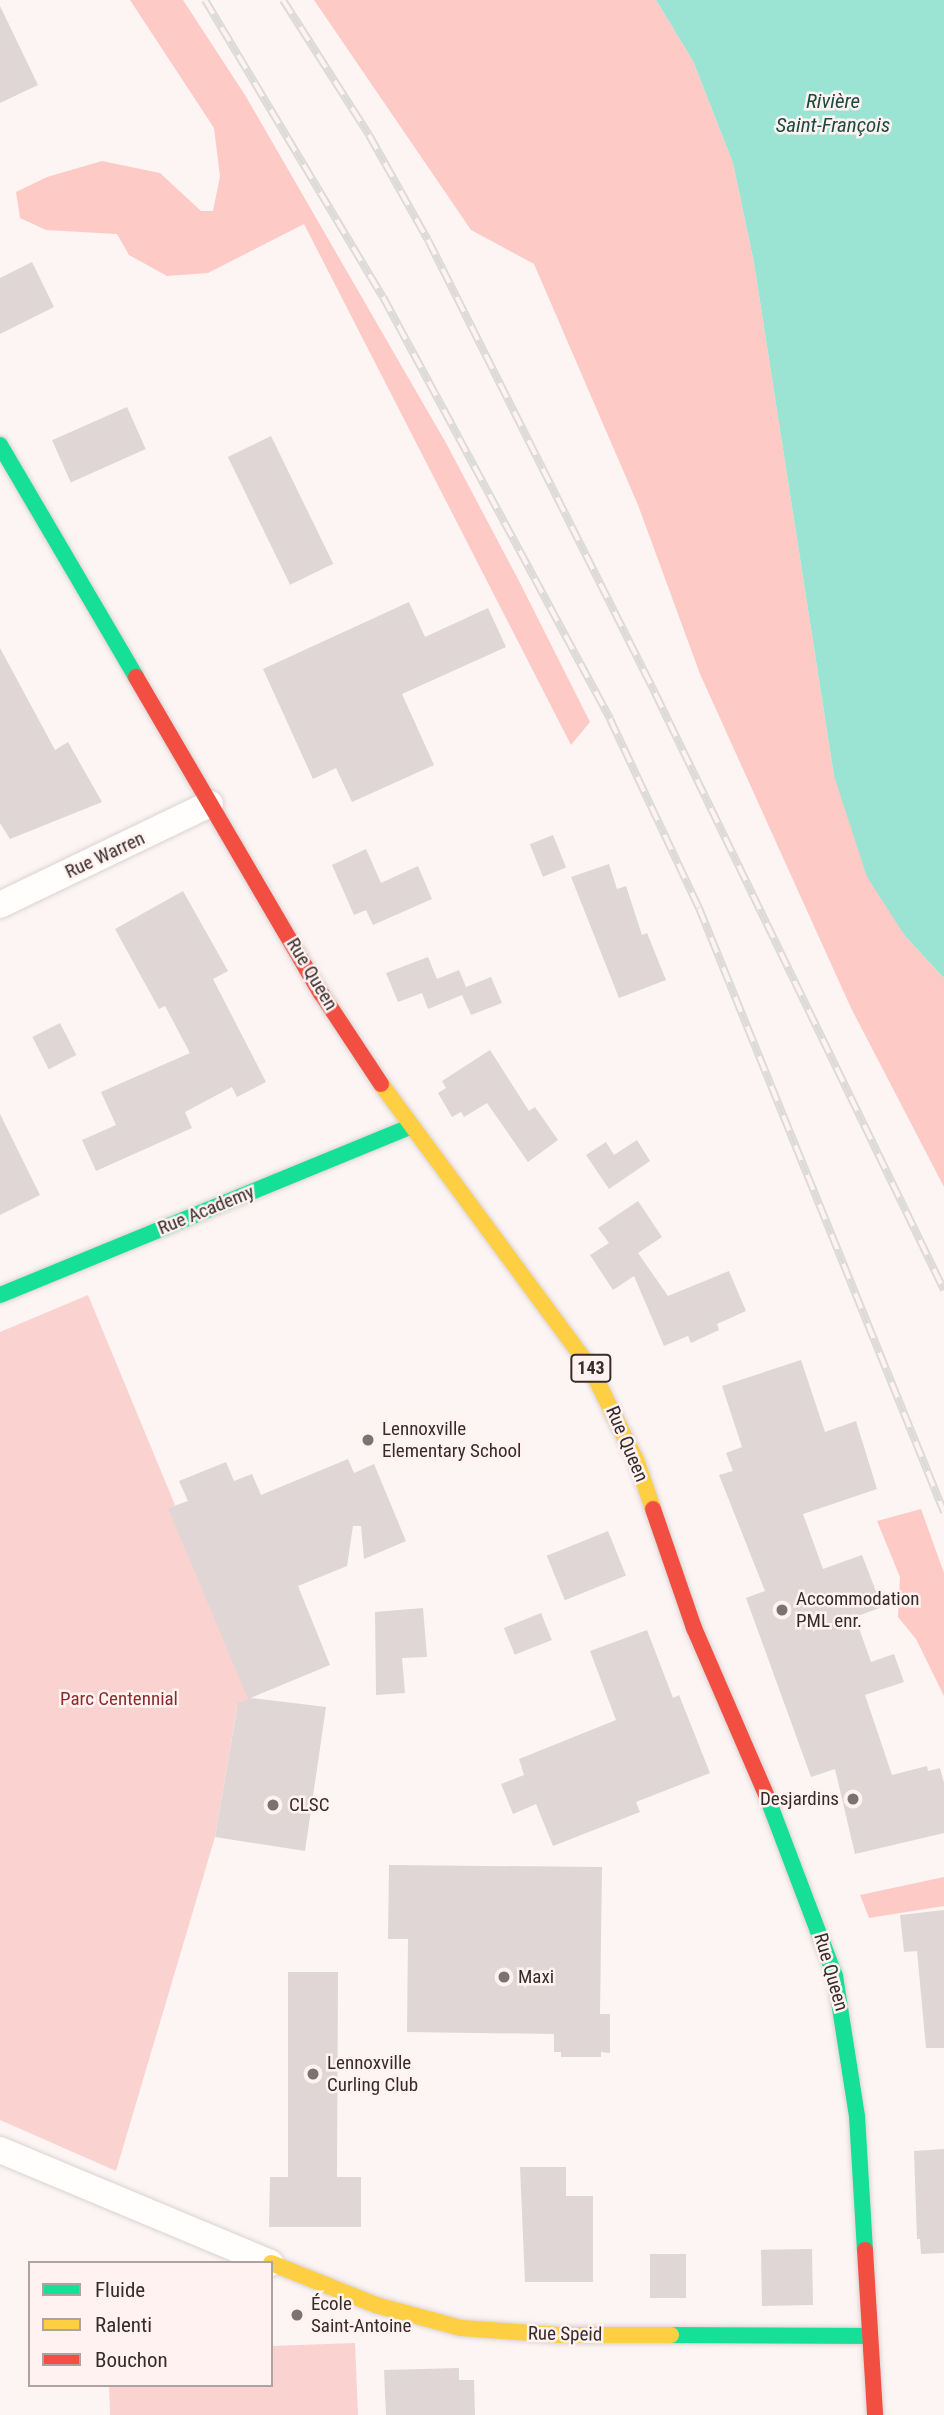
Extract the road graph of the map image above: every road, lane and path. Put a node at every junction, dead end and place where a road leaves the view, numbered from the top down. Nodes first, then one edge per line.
1 (0, 445) edge
2 (210, 804) junction
3 (0, 905) edge
4 (412, 1126) junction
5 (0, 1295) edge
6 (0, 2150) edge
7 (266, 2261) edge
8 (273, 2264) edge
9 (870, 2336) junction
10 (875, 2415) edge

1 - 2 main road, Rue Queen / 143
2 - 3 street, Rue Warren
2 - 4 main road, Rue Queen / 143
4 - 5 main road, Rue Academy
4 - 9 main road, Rue Queen / 143
6 - 7 street, Rue Speid
8 - 9 main road, Rue Speid
9 - 10 main road, Rue Queen / 143

